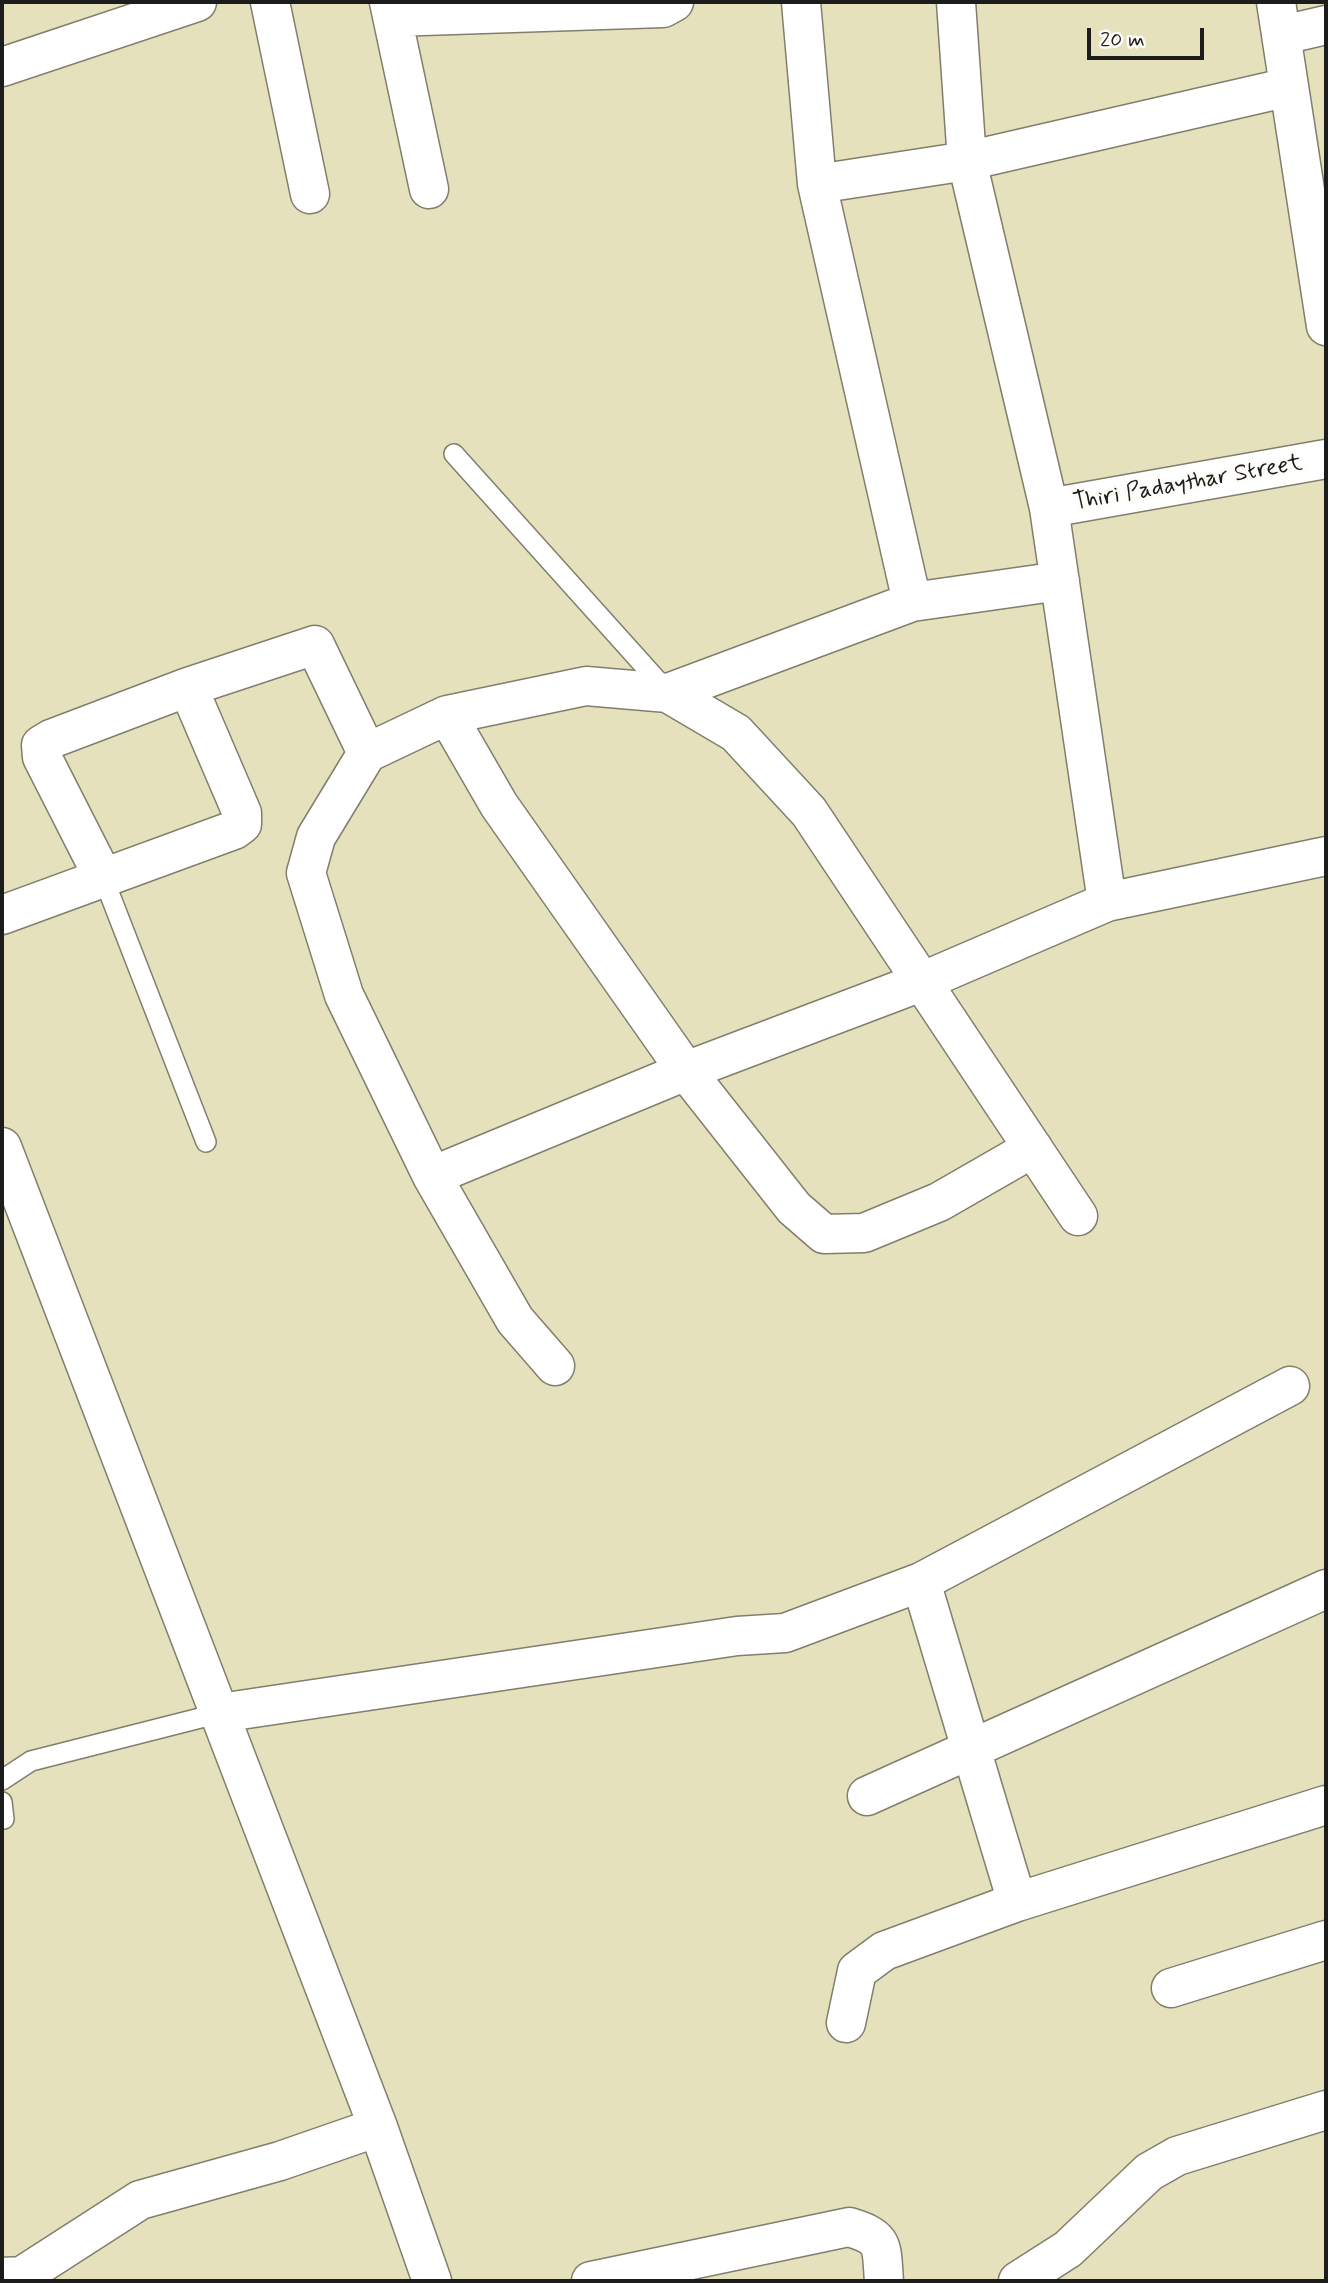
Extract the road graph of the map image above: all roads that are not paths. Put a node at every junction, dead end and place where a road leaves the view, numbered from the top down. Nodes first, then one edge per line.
1 (197, 2) edge
2 (270, 2) edge
3 (674, 2) edge
4 (801, 2) edge
5 (956, 2) edge
6 (391, 10) edge
7 (1280, 18) edge
8 (1326, 25) edge
9 (2, 67) edge
10 (1289, 87) junction
11 (967, 161) junction
12 (817, 184) junction
13 (429, 190) dead end
14 (310, 194) dead end
15 (1321, 252) edge
16 (1326, 326) edge
17 (454, 454) dead end
18 (1326, 459) edge
19 (1049, 508) junction
20 (1060, 581) junction
21 (912, 602) junction
22 (188, 687) junction
23 (668, 692) junction
24 (447, 715) junction
25 (367, 753) junction
26 (1326, 856) edge
27 (103, 877) junction
28 (1107, 902) junction
29 (2, 915) edge
30 (920, 982) junction
31 (687, 1071) junction
32 (206, 1142) dead end
33 (2, 1147) edge
34 (1033, 1148) junction
35 (432, 1176) junction
36 (12, 1204) edge
37 (1078, 1216) dead end
38 (555, 1366) dead end
39 (1290, 1386) dead end
40 (921, 1582) junction
41 (1326, 1589) edge
42 (220, 1713) junction
43 (972, 1748) junction
44 (2, 1780) edge
45 (867, 1797) dead end
46 (1326, 1805) edge
47 (1017, 1902) junction
48 (1326, 1940) edge
49 (1171, 1988) dead end
50 (846, 2023) dead end
51 (1326, 2110) edge
52 (378, 2127) junction
53 (15, 2278) edge
54 (432, 2281) edge
55 (591, 2281) edge
56 (884, 2281) edge
57 (1018, 2281) edge

1 - 9 street
2 - 14 street
3 - 6 street
4 - 12 street
5 - 11 street
6 - 13 street
7 - 8 street
7 - 10 street
10 - 11 street
10 - 15 street
11 - 12 street
11 - 19 street
12 - 21 street
15 - 16 street
17 - 23 lane
18 - 19 street, Thiri Padaythar Street
19 - 20 street
20 - 21 street
20 - 28 street
21 - 23 street
22 - 25 street
22 - 27 street
22 - 27 street
23 - 24 street
23 - 30 street
24 - 25 street
24 - 31 street
25 - 35 street
26 - 28 street
27 - 29 street
27 - 32 lane
28 - 30 street
30 - 31 street
30 - 34 street
31 - 34 street
31 - 35 street
33 - 36 street
34 - 37 street
35 - 38 street
36 - 42 street
39 - 40 street
40 - 42 street
40 - 43 street
41 - 43 street
42 - 44 lane
42 - 52 street
43 - 45 street
43 - 47 street
46 - 47 street
47 - 50 street
48 - 49 street
51 - 57 street
52 - 53 street
52 - 54 street
55 - 56 street

